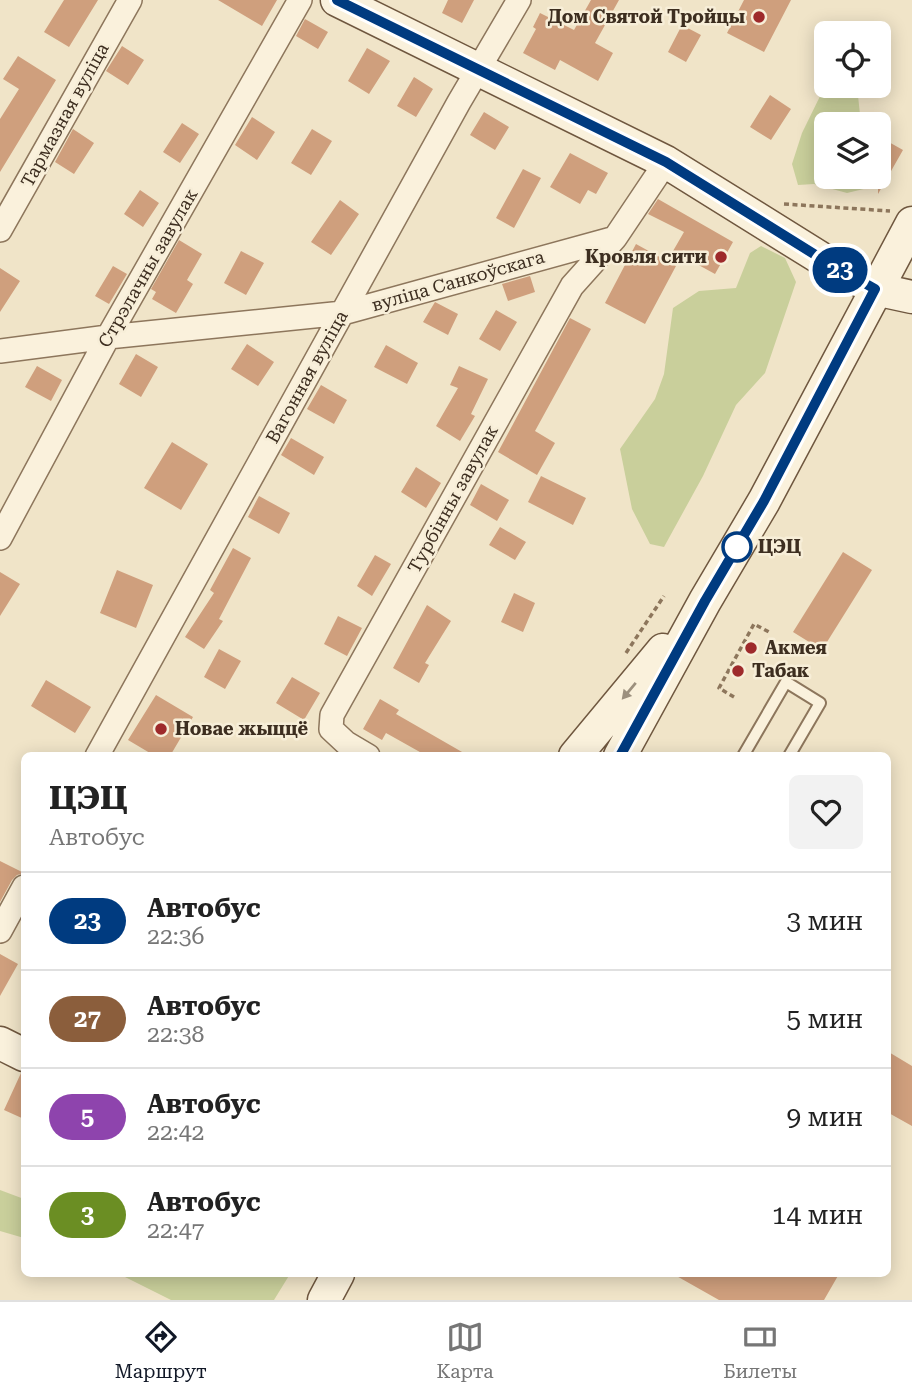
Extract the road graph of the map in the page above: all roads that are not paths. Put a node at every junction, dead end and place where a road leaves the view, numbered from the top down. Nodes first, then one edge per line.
1 (130, 0) edge
2 (300, 0) edge
3 (337, 0) edge
4 (519, 0) edge
5 (479, 69) junction
6 (666, 162) junction
7 (901, 217) edge
8 (0, 230) edge
9 (614, 237) junction
10 (875, 289) junction
11 (912, 297) edge
12 (343, 313) junction
13 (108, 337) junction
14 (0, 351) edge
15 (0, 538) edge
16 (705, 601) junction
17 (99, 752) edge
18 (361, 752) edge
19 (578, 752) edge
20 (622, 752) edge
21 (745, 752) edge
22 (791, 752) edge
23 (21, 892) edge
24 (0, 931) edge
25 (0, 1043) edge
26 (21, 1054) edge
27 (336, 1277) edge
28 (324, 1300) edge

1 - 8 street, Тармазная вуліца
2 - 13 street, Стрэлачны завулак
3 - 5 main road
4 - 5 street, Вагонная вуліца
5 - 6 main road
5 - 12 street, Вагонная вуліца
6 - 9 street
6 - 10 main road
7 - 10 main road
9 - 12 street, вуліца Санкоўскага
9 - 18 street, Турбінны завулак
10 - 11 main road
10 - 16 main road
12 - 13 street, вуліца Санкоўскага
12 - 17 street, Вагонная вуліца
13 - 14 street, вуліца Санкоўскага
13 - 15 street, Стрэлачны завулак
16 -> 19 main road
16 - 20 main road
21 - 22 lane
23 - 24 street
25 - 26 main road
27 - 28 main road

